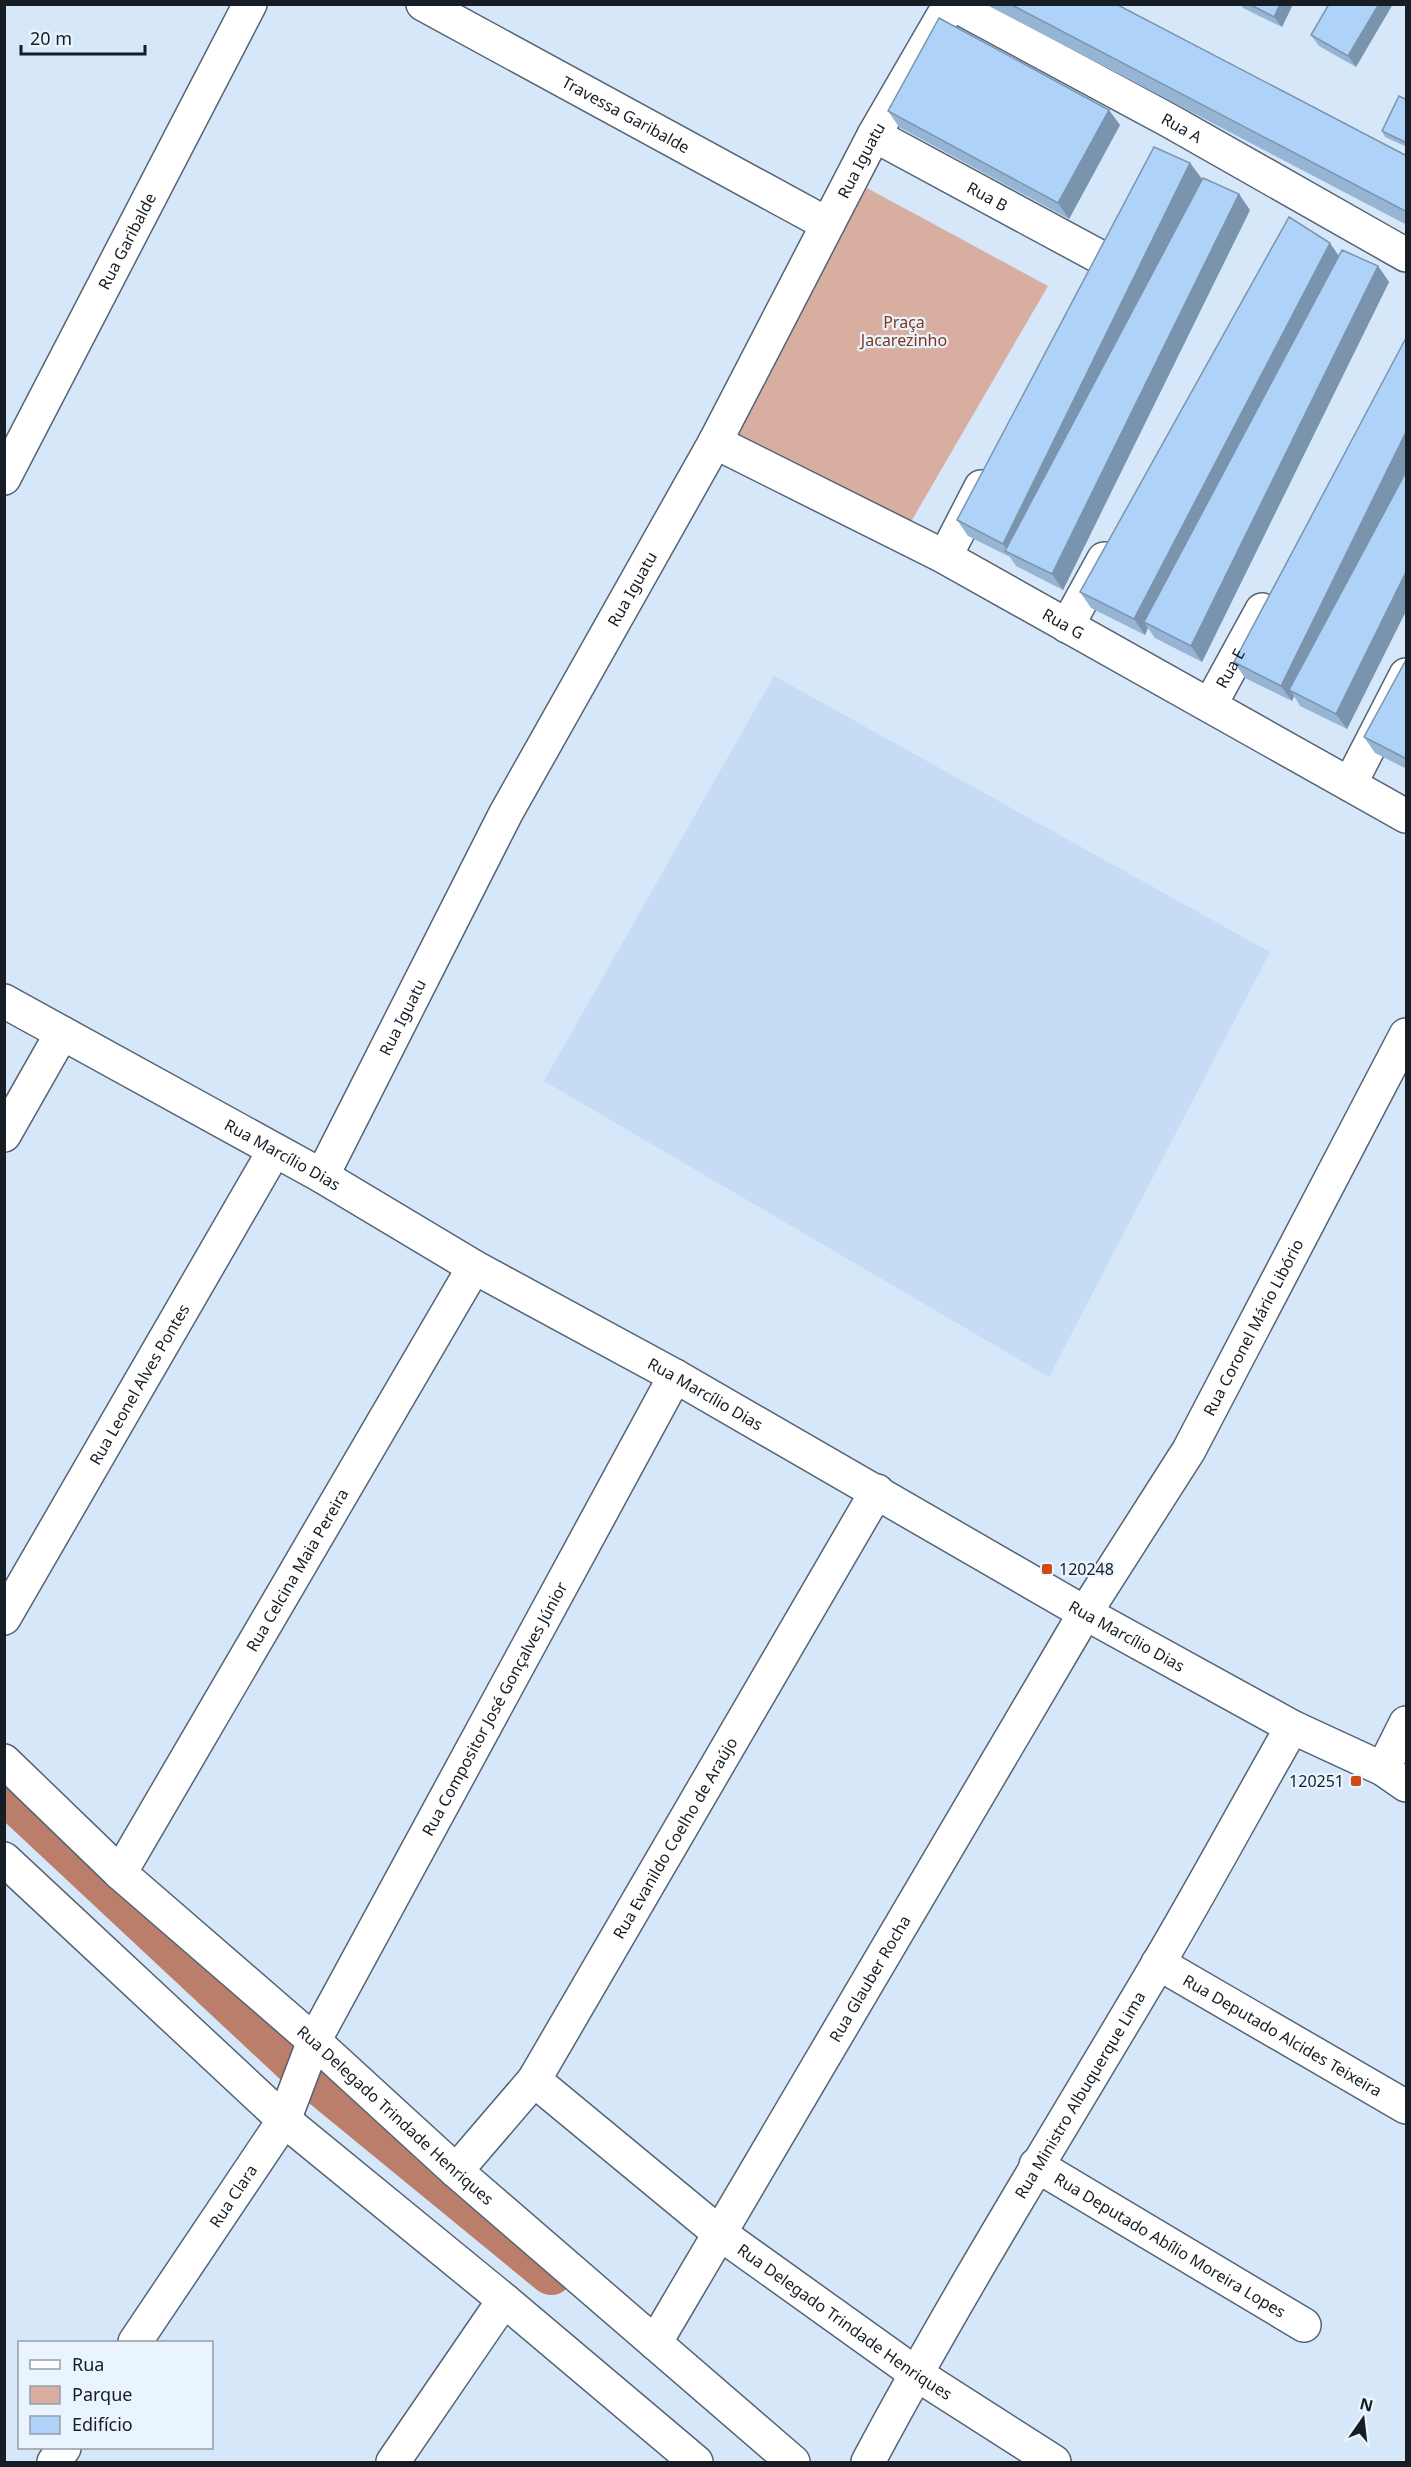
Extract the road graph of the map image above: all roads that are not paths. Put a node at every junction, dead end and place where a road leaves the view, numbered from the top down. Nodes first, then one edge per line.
1 (250, 4) edge
2 (423, 4) edge
3 (951, 4) edge
4 (874, 135) junction
5 (1302, 196) junction
6 (827, 224) junction
7 (1115, 227) edge
8 (1285, 227) edge
9 (1407, 255) edge
10 (1100, 257) junction
11 (1084, 288) edge
12 (715, 442) junction
13 (993, 464) edge
14 (4, 478) edge
15 (1119, 531) edge
16 (945, 557) junction
17 (1279, 579) edge
18 (1068, 626) junction
19 (1407, 675) edge
20 (1210, 705) junction
21 (1350, 784) junction
22 (1407, 816) edge
23 (4, 1001) edge
24 (62, 1034) junction
25 (1407, 1035) edge
26 (4, 1135) edge
27 (274, 1151) junction
28 (322, 1176) junction
29 (474, 1267) junction
30 (675, 1376) junction
31 (877, 1491) junction
32 (1085, 1613) junction
33 (4, 1618) edge
34 (1407, 1723) edge
35 (1292, 1727) junction
36 (4, 1761) edge
37 (1395, 1777) edge
38 (4, 1859) edge
39 (120, 1873) junction
40 (1158, 1963) junction
41 (311, 2051) junction
42 (534, 2080) junction
43 (289, 2107) junction
44 (1407, 2107) edge
45 (1036, 2164) junction
46 (456, 2171) junction
47 (718, 2232) junction
48 (504, 2300) junction
49 (1304, 2325) dead end
50 (136, 2341) edge
51 (655, 2343) junction
52 (915, 2373) junction
53 (63, 2449) edge
54 (54, 2463) edge
55 (393, 2463) edge
56 (696, 2463) edge
57 (793, 2463) edge
58 (868, 2463) edge
59 (1054, 2463) edge

1 - 14 street, Rua Garibalde
2 - 6 street, Travessa Garibalde
3 - 4 street, Rua Iguatu
3 - 5 street, Rua A
4 - 6 street, Rua Iguatu
4 - 10 street, Rua B
5 - 8 street
5 - 9 street, Rua A
6 - 12 street, Rua Iguatu
7 - 10 street
10 - 11 street
12 - 16 street, Rua G
12 - 28 street, Rua Iguatu
13 - 16 street
15 - 18 street
16 - 18 street, Rua G
17 - 20 street, Rua E
18 - 20 street, Rua G
19 - 21 street
20 - 21 street, Rua G
21 - 22 street, Rua G
23 - 24 street, Rua Marcílio Dias
24 - 26 street
24 - 27 street, Rua Marcílio Dias
25 - 32 street, Rua Coronel Mário Libório
27 - 28 street, Rua Marcílio Dias
27 - 33 street, Rua Leonel Alves Pontes
28 - 29 street, Rua Marcílio Dias
29 - 30 street, Rua Marcílio Dias
29 - 39 street, Rua Celcina Maia Pereira
30 - 31 street, Rua Marcílio Dias
30 - 41 street, Rua Compositor José Gonçalves Júnior
31 - 32 street, Rua Marcílio Dias
31 - 42 street, Rua Evanildo Coelho de Araújo
32 - 35 street, Rua Marcílio Dias
32 - 47 street, Rua Glauber Rocha
34 - 37 street
35 - 37 street, Rua Marcílio Dias
35 - 40 street, Rua Ministro Albuquerque Lima
36 - 39 street, Rua Delegado Trindade Henriques
38 - 43 street
39 - 41 street, Rua Delegado Trindade Henriques
40 - 44 street, Rua Deputado Alcides Teixeira
40 - 45 street, Rua Ministro Albuquerque Lima
41 - 43 street, Rua Clara
41 - 46 street, Rua Delegado Trindade Henriques
42 - 46 street, Rua Evanildo Coelho de Araújo
42 - 47 street, Rua Delegado Trindade Henriques
43 - 48 street
43 - 50 street, Rua Clara
45 - 49 street, Rua Deputado Abílio Moreira Lopes
45 - 52 street, Rua Ministro Albuquerque Lima
46 - 51 street, Rua Delegado Trindade Henriques
47 - 51 street, Rua Glauber Rocha
47 - 52 street, Rua Delegado Trindade Henriques
48 - 55 street
48 - 56 street
51 - 57 street, Rua Delegado Trindade Henriques
52 - 58 street, Rua Ministro Albuquerque Lima
52 - 59 street, Rua Delegado Trindade Henriques
53 - 54 street

